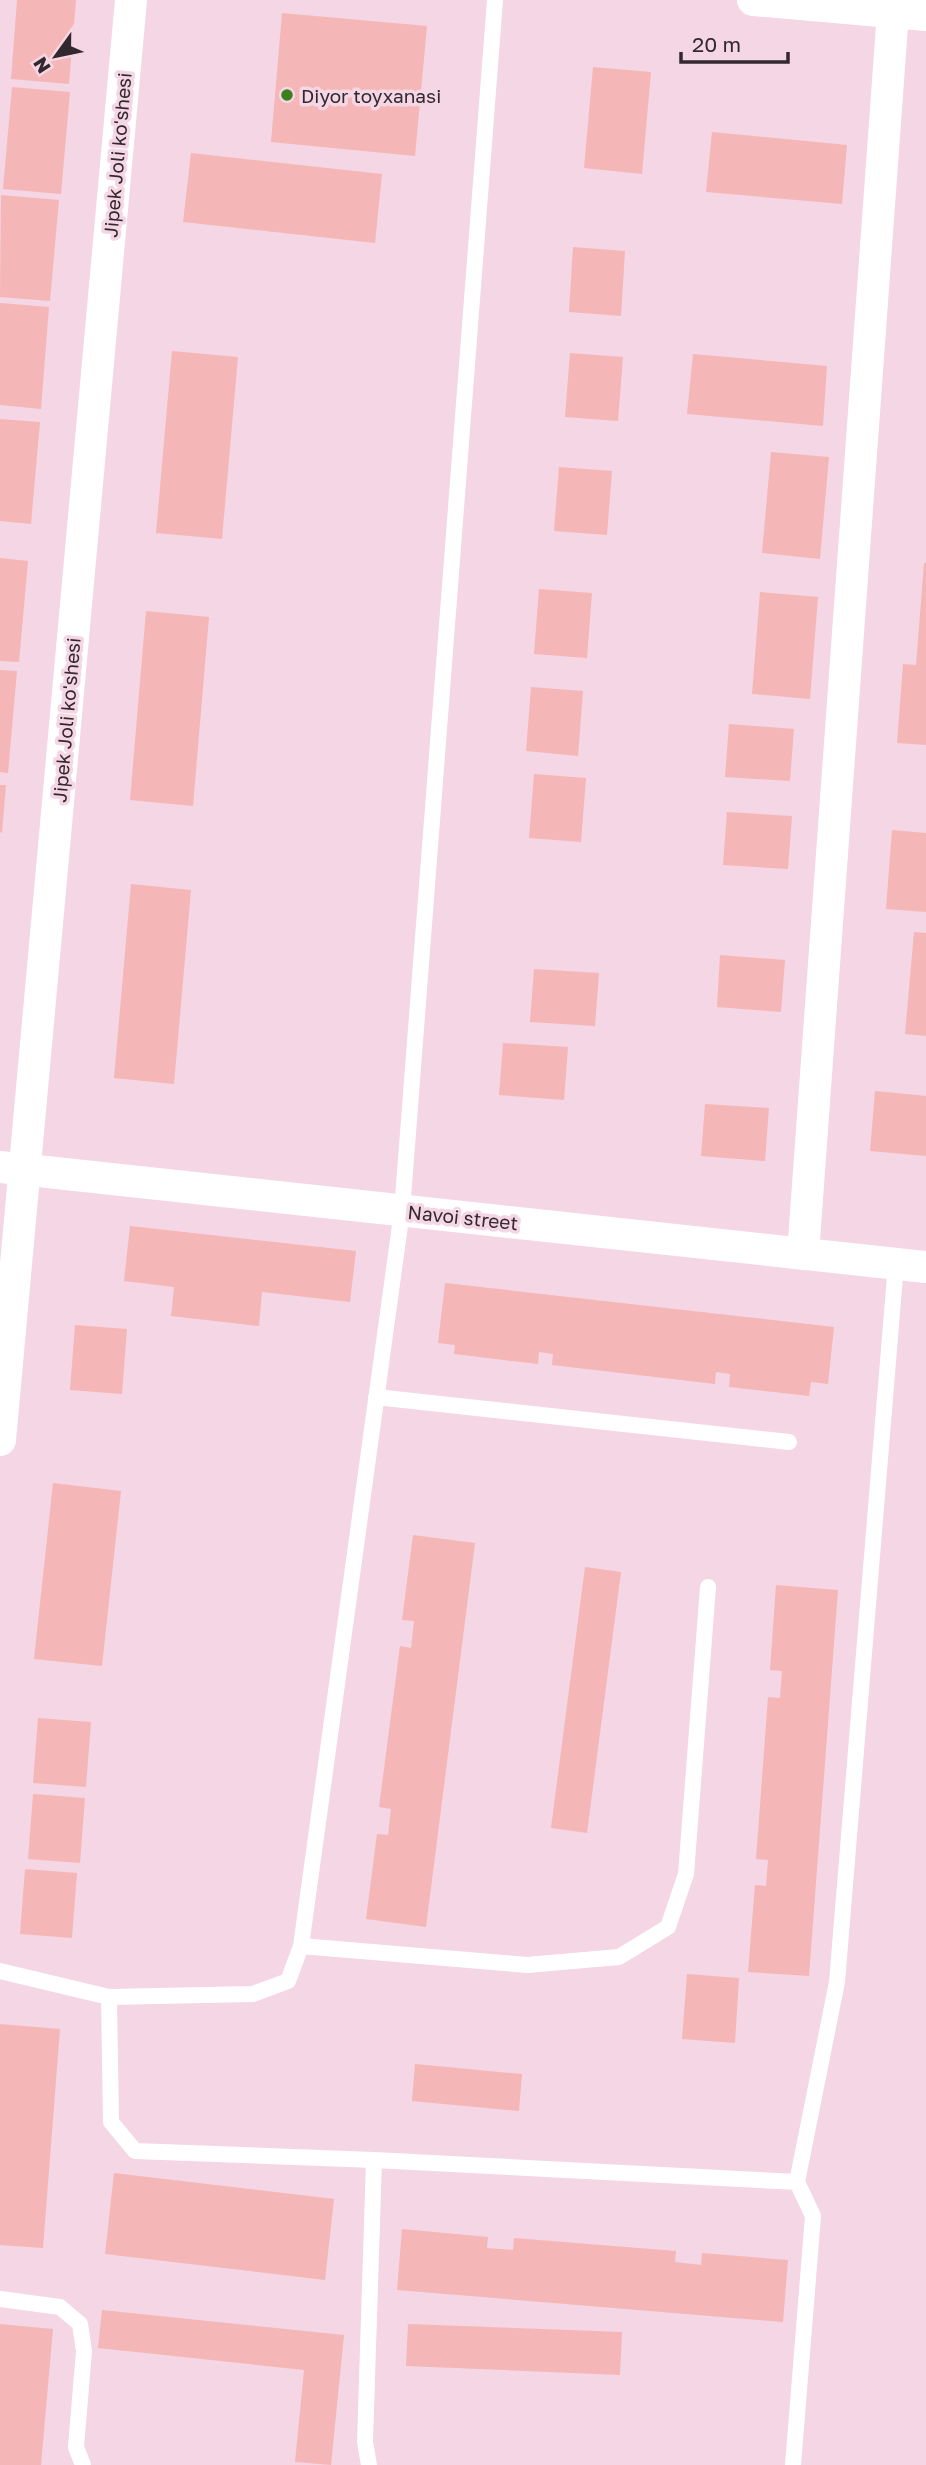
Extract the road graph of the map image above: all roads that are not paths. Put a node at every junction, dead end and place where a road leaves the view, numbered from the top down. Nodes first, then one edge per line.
1 (131, 0) edge
2 (495, 0) edge
3 (753, 0) edge
4 (894, 12) junction
5 (926, 15) edge
6 (12, 1169) edge
7 (402, 1211) junction
8 (803, 1254) junction
9 (911, 1265) edge
10 (376, 1396) junction
11 (0, 1440) edge
12 (789, 1442) dead end
13 (708, 1587) dead end
14 (301, 1946) junction
15 (0, 1970) edge
16 (109, 1997) junction
17 (374, 2160) junction
18 (797, 2182) junction
19 (0, 2299) edge
20 (83, 2465) edge
21 (369, 2465) edge
22 (793, 2465) edge

1 - 6 street, Jipek Joli ko'shesi
2 - 7 lane
3 - 4 street
4 - 5 street
4 - 8 street
6 - 7 street, Navoi street
6 - 11 street, Jipek Joli ko'shesi
7 - 8 street, Navoi street
7 - 10 lane
8 - 9 street, Navoi street
9 - 18 lane
10 - 12 lane
10 - 14 lane
13 - 14 lane
14 - 16 lane
15 - 16 lane
16 - 17 lane
17 - 18 lane
17 - 21 lane
18 - 22 lane
19 - 20 lane

